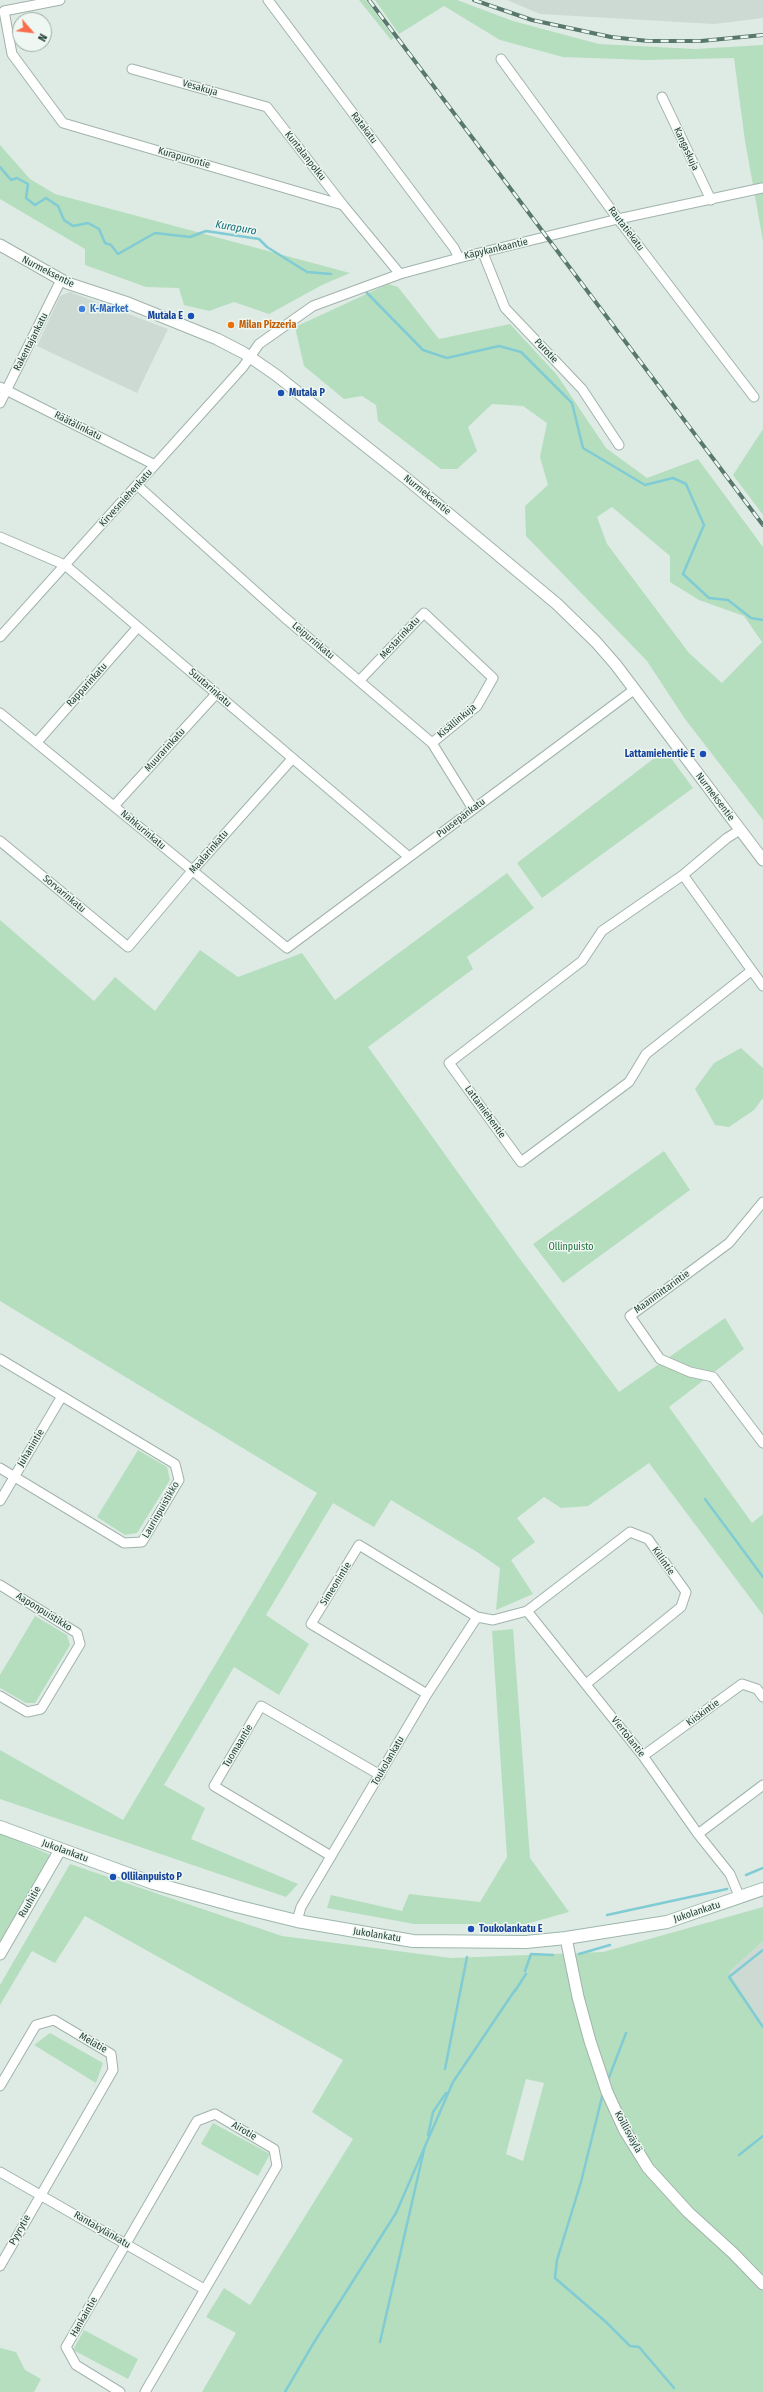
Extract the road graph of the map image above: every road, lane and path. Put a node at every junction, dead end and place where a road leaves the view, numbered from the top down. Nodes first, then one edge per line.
1 (60, 0) edge
2 (268, 0) edge
3 (502, 59) dead end
4 (132, 69) dead end
5 (662, 97) dead end
6 (267, 107) joint
7 (762, 188) dead end
8 (711, 200) junction
9 (343, 205) junction
10 (618, 219) junction
11 (0, 245) edge
12 (483, 252) junction
13 (459, 258) junction
14 (400, 274) junction
15 (61, 280) junction
16 (251, 357) junction
17 (3, 388) edge
18 (754, 397) dead end
19 (0, 404) edge
20 (619, 445) dead end
21 (155, 465) junction
22 (138, 486) junction
23 (0, 538) edge
24 (65, 565) junction
25 (138, 627) junction
26 (0, 637) edge
27 (492, 678) joint
28 (359, 681) junction
29 (635, 689) junction
30 (216, 694) junction
31 (0, 713) edge
32 (36, 742) junction
33 (432, 743) junction
34 (292, 758) junction
35 (114, 806) junction
36 (473, 809) junction
37 (740, 830) junction
38 (0, 841) edge
39 (409, 857) junction
40 (763, 860) edge
41 (192, 871) junction
42 (684, 875) junction
43 (128, 947) joint
44 (287, 948) joint
45 (751, 971) junction
46 (763, 986) edge
47 (763, 1202) edge
48 (0, 1359) edge
49 (62, 1396) junction
50 (763, 1444) edge
51 (0, 1468) edge
52 (14, 1476) junction
53 (0, 1501) edge
54 (0, 1585) edge
55 (527, 1611) junction
56 (477, 1617) junction
57 (586, 1684) junction
58 (427, 1694) junction
59 (0, 1696) edge
60 (763, 1697) edge
61 (643, 1756) junction
62 (380, 1775) junction
63 (763, 1785) edge
64 (0, 1827) edge
65 (698, 1834) junction
66 (60, 1850) junction
67 (331, 1856) junction
68 (763, 1889) edge
69 (740, 1898) junction
70 (297, 1921) junction
71 (566, 1938) junction
72 (0, 1954) edge
73 (0, 2086) edge
74 (0, 2172) edge
75 (40, 2194) junction
76 (126, 2244) junction
77 (0, 2266) edge
78 (763, 2284) edge
79 (204, 2289) junction
80 (120, 2392) edge
81 (145, 2392) edge

1 - 9 street, Kurapurontie
2 - 13 street, Ratakatu
3 - 10 street, Rautatiekatu
4 - 6 street, Vesakuja
5 - 8 street, Kangaskuja
6 - 9 street, Kuntalanpolku
7 - 8 street, Käpykankaantie
8 - 10 street, Käpykankaantie
9 - 14 street
10 - 12 street, Käpykankaantie
10 - 18 street, Rautatiekatu
11 - 15 street, Nurmeksentie
12 - 13 street, Käpykankaantie
12 - 20 street, Purotie
13 - 14 street, Käpykankaantie
14 - 16 street, Käpykankaantie
15 - 16 street, Nurmeksentie
15 - 17 street, Rakentajankatu
16 - 21 street, Kirvesmiehenkatu
16 - 29 street, Nurmeksentie
17 - 19 street, Rakentajankatu
17 - 21 street, Räätälinkatu
21 - 22 street, Kirvesmiehenkatu
22 - 24 street, Kirvesmiehenkatu
22 - 28 street, Leipurinkatu
23 - 24 street, Suutarinkatu
24 - 25 street, Suutarinkatu
24 - 26 street, Kirvesmiehenkatu
25 - 30 street, Suutarinkatu
25 - 32 street, Rapparinkatu
27 - 28 street, Mestarinkatu
27 - 33 street, Kisällinkuja
28 - 33 street, Leipurinkatu
29 - 36 street, Puusepänkatu
29 - 37 street, Nurmeksentie
30 - 34 street, Suutarinkatu
30 - 35 street, Muurarinkatu
31 - 32 street, Nahkurinkatu
32 - 35 street, Nahkurinkatu
33 - 36 street, Leipurinkatu
34 - 39 street, Suutarinkatu
34 - 41 street, Maalarinkatu
35 - 41 street, Nahkurinkatu
36 - 39 street, Puusepänkatu
37 - 40 street, Nurmeksentie
37 - 42 street, Lattamiehentie
38 - 43 street, Sorvarinkatu
39 - 44 street, Puusepänkatu
41 - 43 street, Maalarinkatu
41 - 44 street, Nahkurinkatu
42 - 45 street
42 - 45 street, Lattamiehentie
45 - 46 street
47 - 50 street, Maanmittarintie
48 - 49 street
49 - 52 street, Juhanintie
49 - 52 street, Laurinpuistikko
51 - 52 street
52 - 53 street, Juhanintie
54 - 59 street, Aaponpuistikko
55 - 56 street
55 - 57 street, Viertolantie
55 - 57 street, Killintie
56 - 58 street, Toukolankatu
56 - 58 street, Simeonintie
57 - 61 street, Viertolantie
58 - 62 street, Toukolankatu
60 - 61 street, Kiiskintie
61 - 65 street, Viertolantie
62 - 67 street, Toukolankatu
62 - 67 street, Tuomaantie
63 - 65 street
64 - 66 main road, Jukolankatu
65 - 69 street, Viertolantie
66 - 70 main road, Jukolankatu
66 - 72 street, Ruuhitie
67 - 70 street, Toukolankatu
68 - 69 main road, Jukolankatu
69 - 71 main road, Jukolankatu
70 - 71 main road, Jukolankatu
71 - 78 street, Koillisväylä
73 - 75 street, Melatie
74 - 75 street, Rantakylänkatu
75 - 76 street, Rantakylänkatu
75 - 77 street, Pyyrytie
76 - 79 street, Rantakylänkatu
76 - 79 street, Airotie
76 - 80 street, Hankaintie
79 - 81 street

